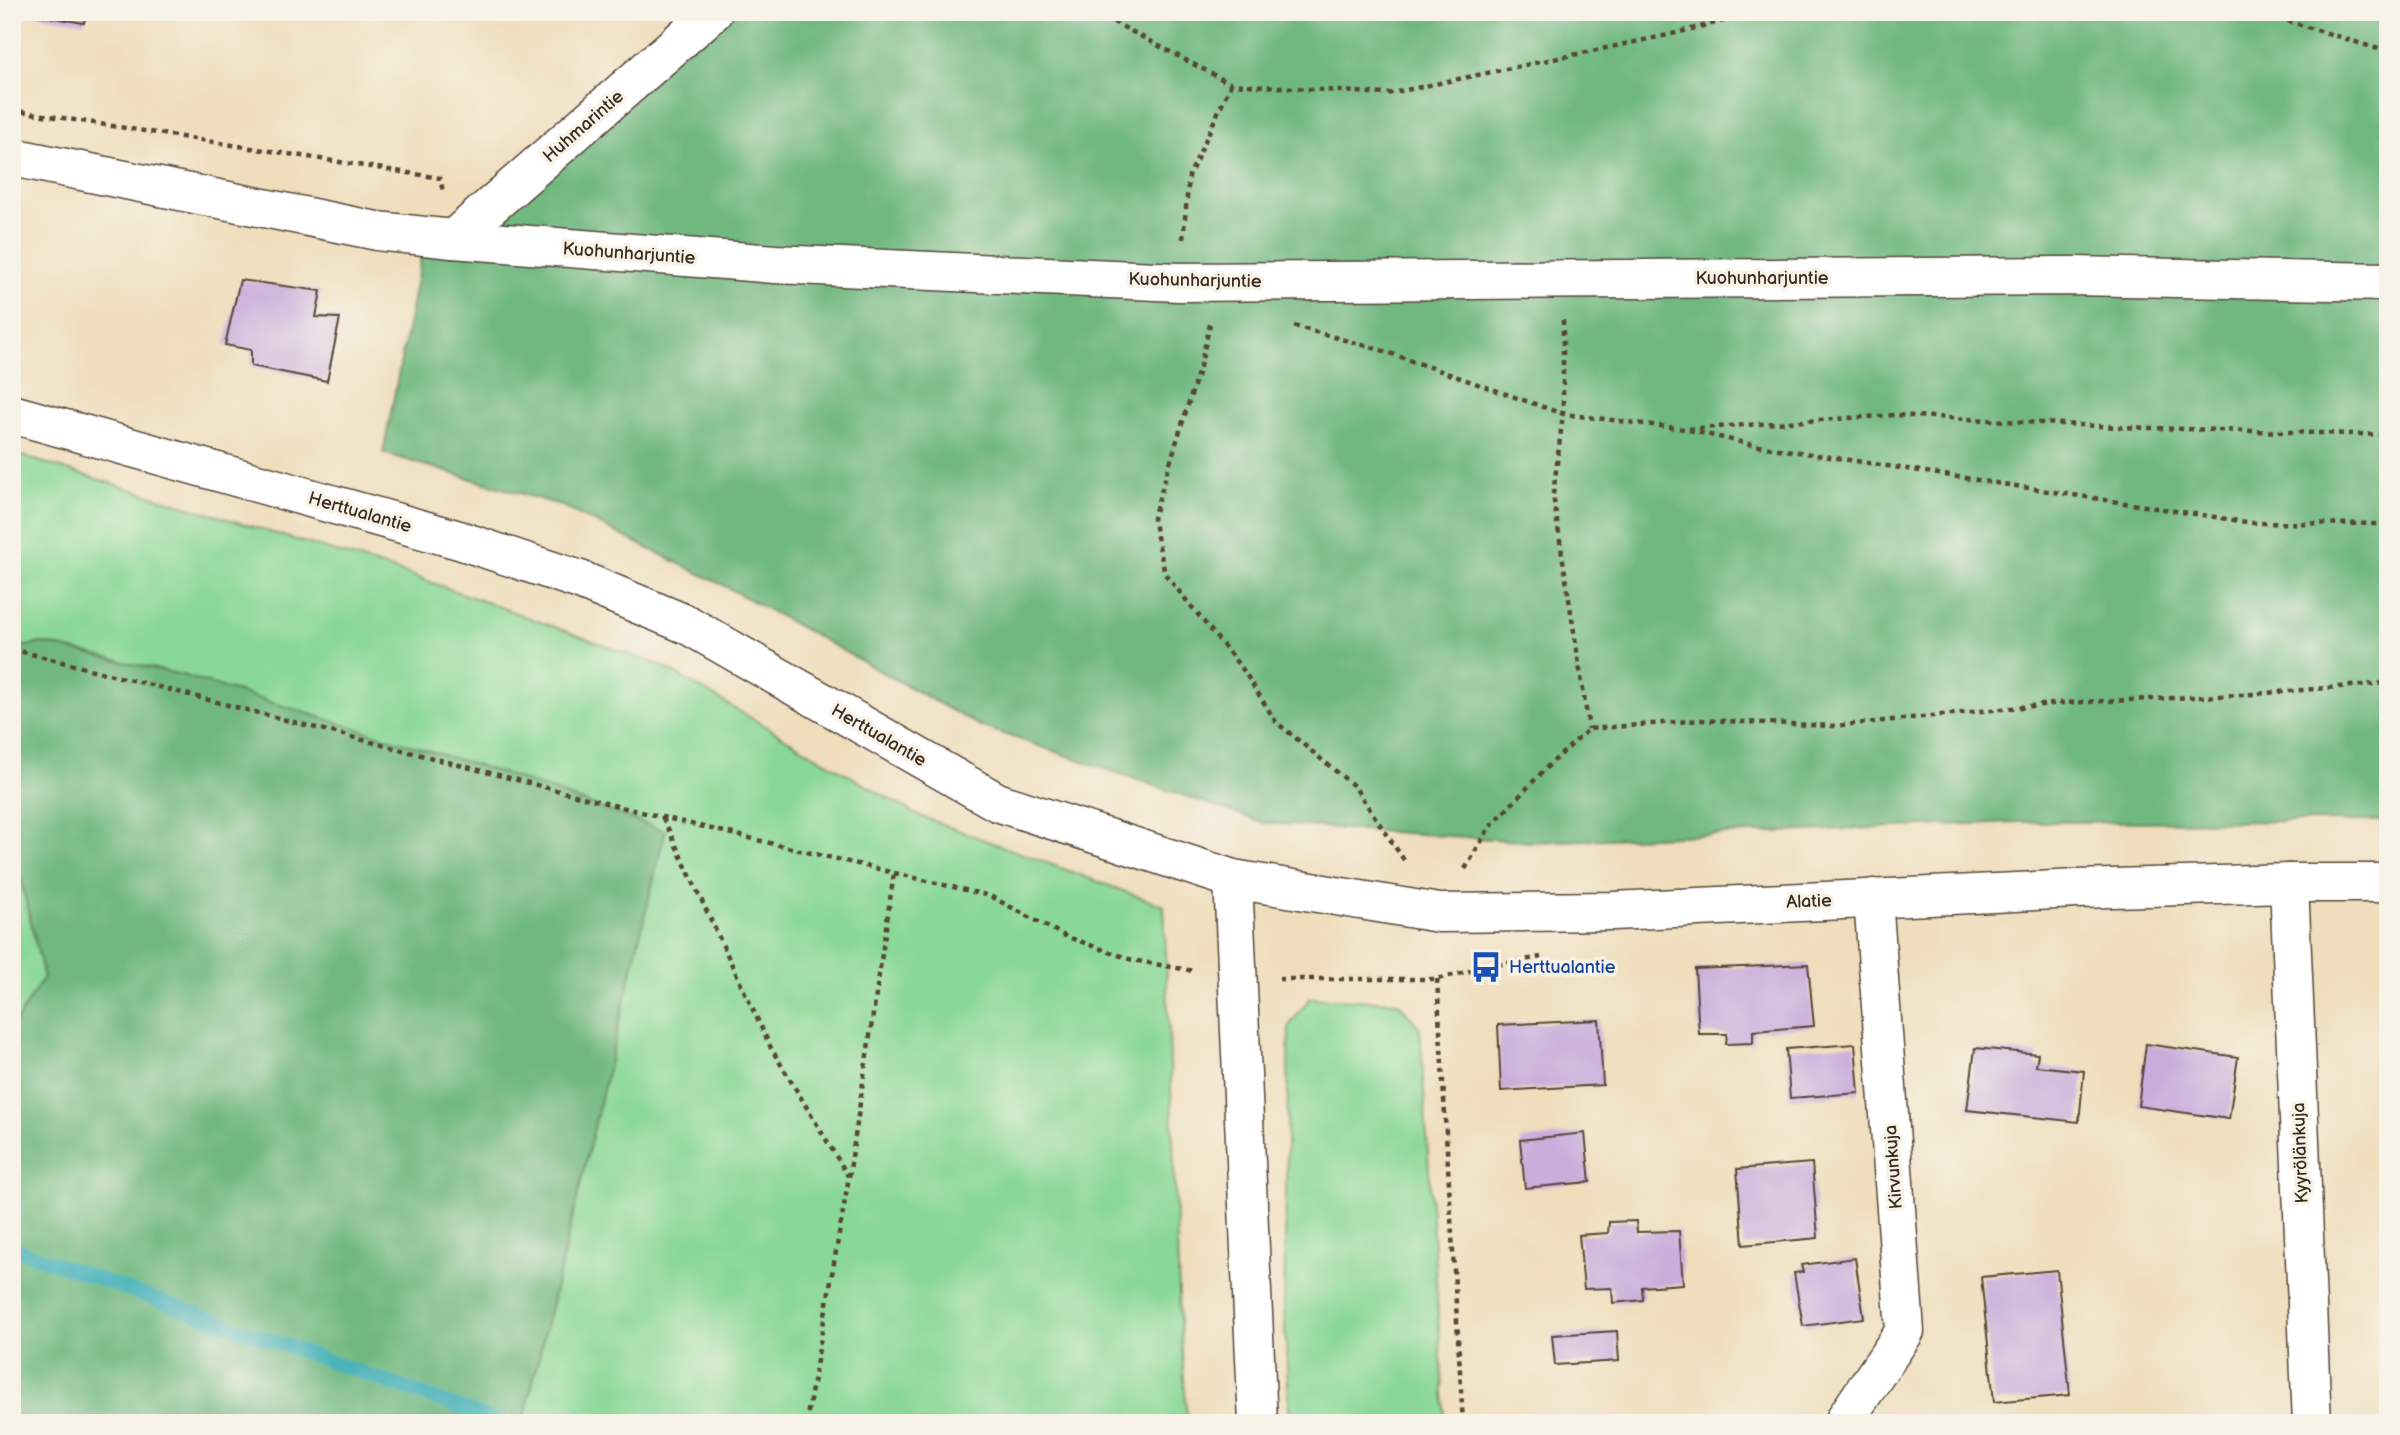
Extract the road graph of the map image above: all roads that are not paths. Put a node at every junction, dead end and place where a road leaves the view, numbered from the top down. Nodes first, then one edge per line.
1 (713, 12) edge
2 (12, 157) edge
3 (453, 239) junction
4 (2388, 282) edge
5 (12, 414) edge
6 (1233, 879) junction
7 (2289, 883) junction
8 (2388, 883) edge
9 (1873, 898) junction
10 (1846, 1418) dead end
11 (1258, 1423) edge
12 (2312, 1423) edge

1 - 3 street, Huhmarintie
2 - 3 street, Kuohunharjuntie
3 - 4 street, Kuohunharjuntie
5 - 6 street, Herttualantie
6 - 9 street, Alatie
6 - 11 street
7 - 8 street, Alatie
7 - 9 street, Alatie
7 - 12 street, Kyyrölänkuja
9 - 10 street, Kirvunkuja

